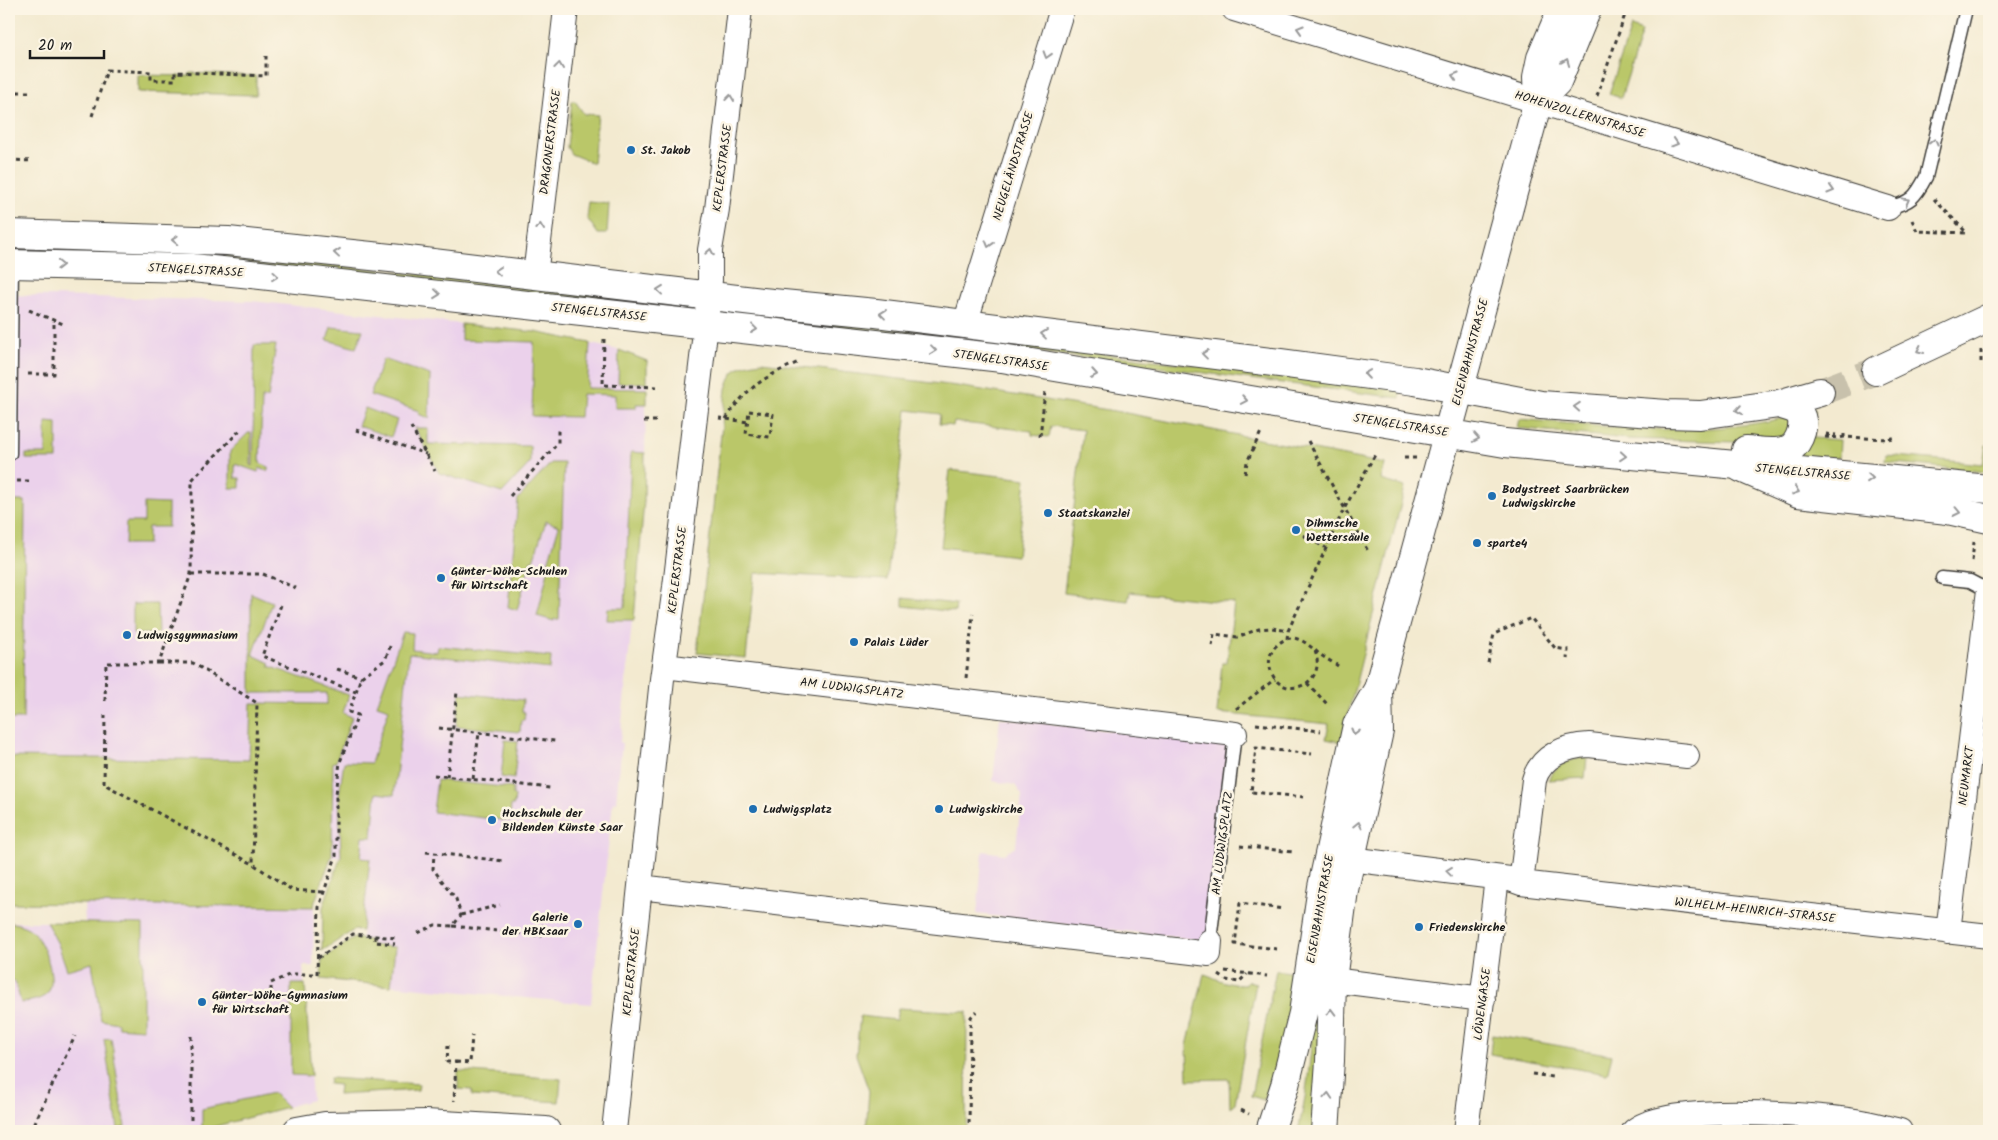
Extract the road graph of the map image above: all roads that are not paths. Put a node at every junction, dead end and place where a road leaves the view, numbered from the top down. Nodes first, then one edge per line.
1 (740, 9) edge
2 (1062, 9) edge
3 (1234, 9) edge
4 (1562, 9) edge
5 (1587, 9) edge
6 (1966, 9) edge
7 (566, 10) edge
8 (1538, 101) junction
9 (1888, 208) joint
10 (9, 234) edge
11 (10, 264) edge
12 (534, 276) junction
13 (708, 295) junction
14 (1989, 318) edge
15 (706, 324) junction
16 (965, 324) junction
17 (1876, 371) tunnel mouth
18 (1460, 390) junction
19 (1820, 392) tunnel mouth
20 (1779, 404) junction
21 (1447, 432) junction
22 (10, 454) edge
23 (1653, 458) junction
24 (1734, 466) junction
25 (1989, 489) edge
26 (1982, 529) edge
27 (1942, 578) dead end
28 (1989, 591) edge
29 (664, 666) junction
30 (1378, 689) junction
31 (1235, 734) joint
32 (1687, 756) dead end
33 (1350, 859) junction
34 (1510, 880) junction
35 (640, 887) junction
36 (1948, 932) junction
37 (1989, 936) edge
38 (1210, 941) joint
39 (1332, 980) junction
40 (1483, 1000) junction
41 (1303, 1013) junction
42 (297, 1131) edge
43 (546, 1131) edge
44 (614, 1131) edge
45 (1270, 1131) edge
46 (1287, 1131) edge
47 (1326, 1131) edge
48 (1466, 1131) edge
49 (1634, 1131) edge
50 (1900, 1131) edge

13 -> 1 street, KEPLERSTRASSE
2 -> 16 street, NEUGELÄNDSTRASSE
8 -> 3 street, HOHENZOLLERNSTRASSE
4 - 8 main road, EISENBAHNSTRASSE
8 -> 5 main road, EISENBAHNSTRASSE
9 -> 6 lane, HOHENZOLLERNSTRASSE
12 -> 7 street, DRAGONERSTRASSE
8 -> 9 street, HOHENZOLLERNSTRASSE
8 - 18 main road, EISENBAHNSTRASSE
12 -> 10 main road
11 -> 15 main road, STENGELSTRASSE
11 - 22 lane
13 -> 12 main road
13 - 15 street, KEPLERSTRASSE
16 -> 13 main road
14 -> 17 main road
15 -> 21 main road, STENGELSTRASSE
15 - 29 street, KEPLERSTRASSE
18 -> 16 main road
20 -> 18 main road
18 - 21 main road, EISENBAHNSTRASSE
19 - 20 main road
20 - 23 main road
21 -> 23 main road, STENGELSTRASSE
21 - 30 main road, EISENBAHNSTRASSE
23 - 24 main road, STENGELSTRASSE
24 -> 25 main road, STENGELSTRASSE
24 -> 26 main road
27 - 28 lane
28 - 36 street, NEUMARKT
29 - 31 street, AM LUDWIGSPLATZ
29 - 35 street, KEPLERSTRASSE
33 -> 30 main road, EISENBAHNSTRASSE
30 -> 41 main road, EISENBAHNSTRASSE
31 - 38 lane, AM LUDWIGSPLATZ
32 - 34 street
34 -> 33 street, WILHELM-HEINRICH-STRASSE
33 - 39 main road, EISENBAHNSTRASSE
34 - 36 street, WILHELM-HEINRICH-STRASSE
34 - 40 street, LÖWENGASSE
35 - 38 street, AM LUDWIGSPLATZ
35 - 44 street, KEPLERSTRASSE
36 - 37 street, WILHELM-HEINRICH-STRASSE
39 - 40 street
47 -> 39 main road, EISENBAHNSTRASSE
40 - 48 street, LÖWENGASSE
41 - 45 main road, EISENBAHNSTRASSE
41 - 46 main road
42 - 43 main road
49 - 50 street

